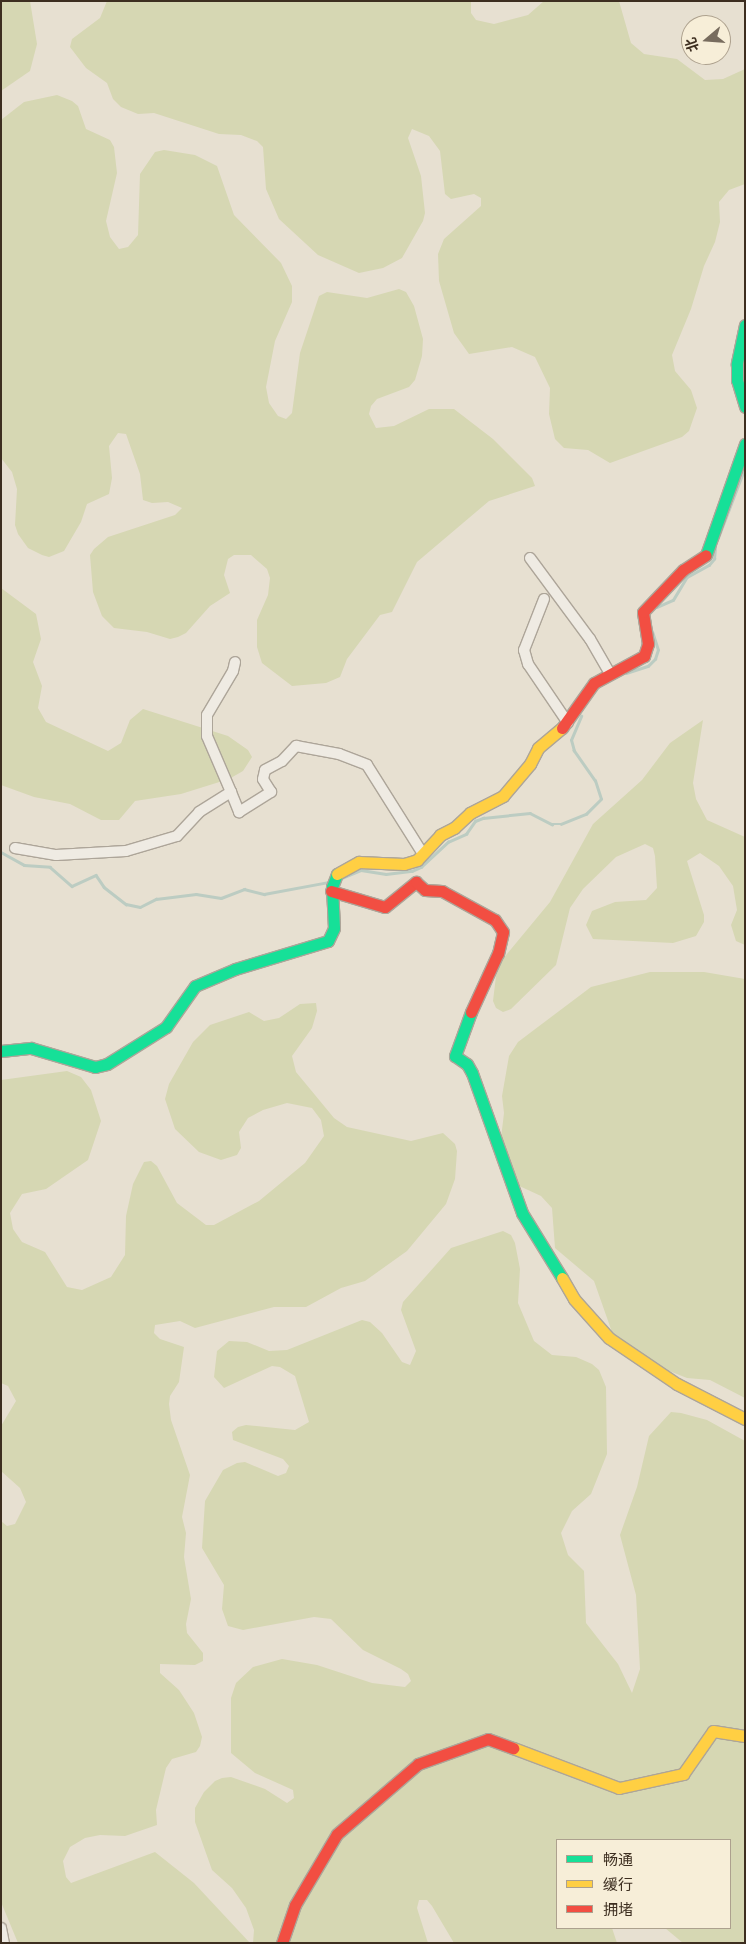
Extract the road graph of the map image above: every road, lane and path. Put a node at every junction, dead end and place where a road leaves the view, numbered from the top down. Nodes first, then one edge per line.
1 (745, 325) edge
2 (745, 407) edge
3 (745, 444) edge
4 (530, 558) dead end
5 (544, 599) dead end
6 (235, 662) dead end
7 (610, 673) junction
8 (568, 723) junction
9 (231, 792) junction
10 (15, 848) dead end
11 (423, 854) junction
12 (332, 884) junction
13 (1, 1051) edge
14 (745, 1419) edge
15 (745, 1736) edge
16 (1, 1928) edge
17 (4, 1943) edge
18 (282, 1943) edge

1 - 2 street
3 - 7 street
4 - 7 street
5 - 8 street
6 - 9 street
7 - 8 street
8 - 11 street
9 - 10 street
9 - 11 street
11 - 12 street
12 - 13 street
12 - 14 street
15 - 18 street
16 - 17 street

